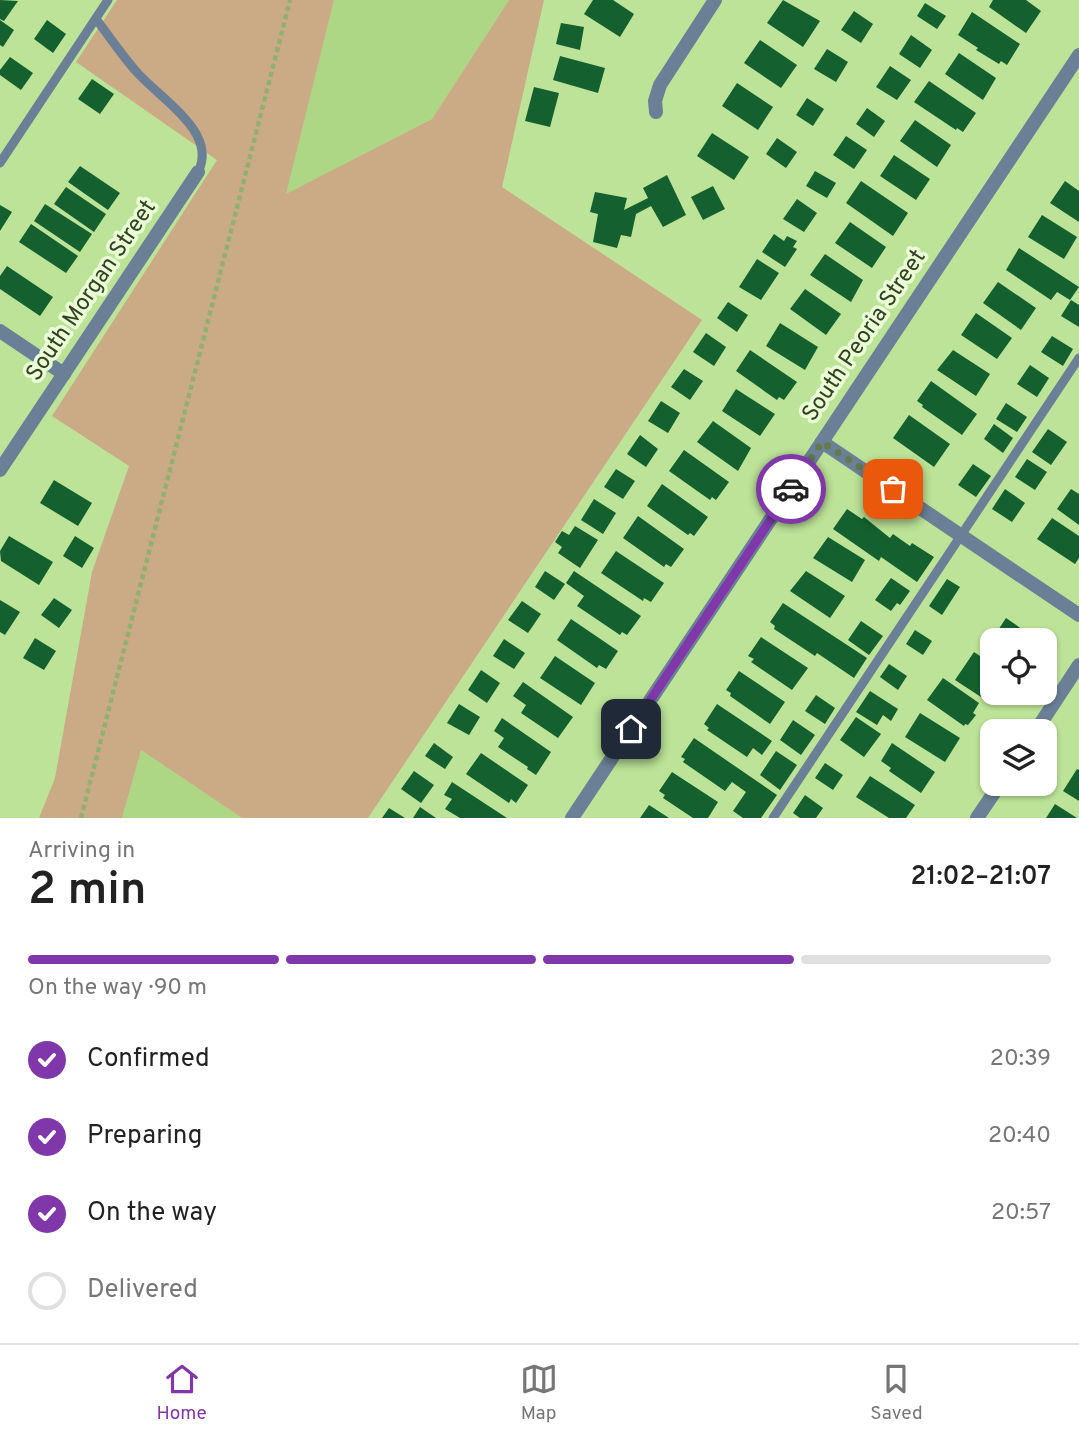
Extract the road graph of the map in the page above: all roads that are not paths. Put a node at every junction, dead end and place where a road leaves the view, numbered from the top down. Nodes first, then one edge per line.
1 (108, 0) edge
2 (715, 0) edge
3 (96, 19) junction
4 (1079, 55) edge
5 (656, 112) dead end
6 (0, 163) edge
7 (198, 172) joint
8 (0, 331) edge
9 (1079, 358) edge
10 (64, 374) junction
11 (822, 442) junction
12 (0, 470) edge
13 (961, 536) junction
14 (1079, 615) edge
15 (1079, 665) edge
16 (1044, 719) edge
17 (992, 796) edge
18 (572, 818) edge
19 (773, 818) edge
20 (977, 818) edge

1 - 3 lane
2 - 5 street
3 - 6 lane
3 - 7 lane
4 - 11 street, South Peoria Street
7 - 10 street, South Morgan Street
8 - 10 street
9 - 13 lane
10 - 12 street, South Morgan Street
11 - 13 street
11 - 18 street, South Peoria Street
13 - 14 street
13 - 19 lane
15 - 16 street
17 - 20 street

